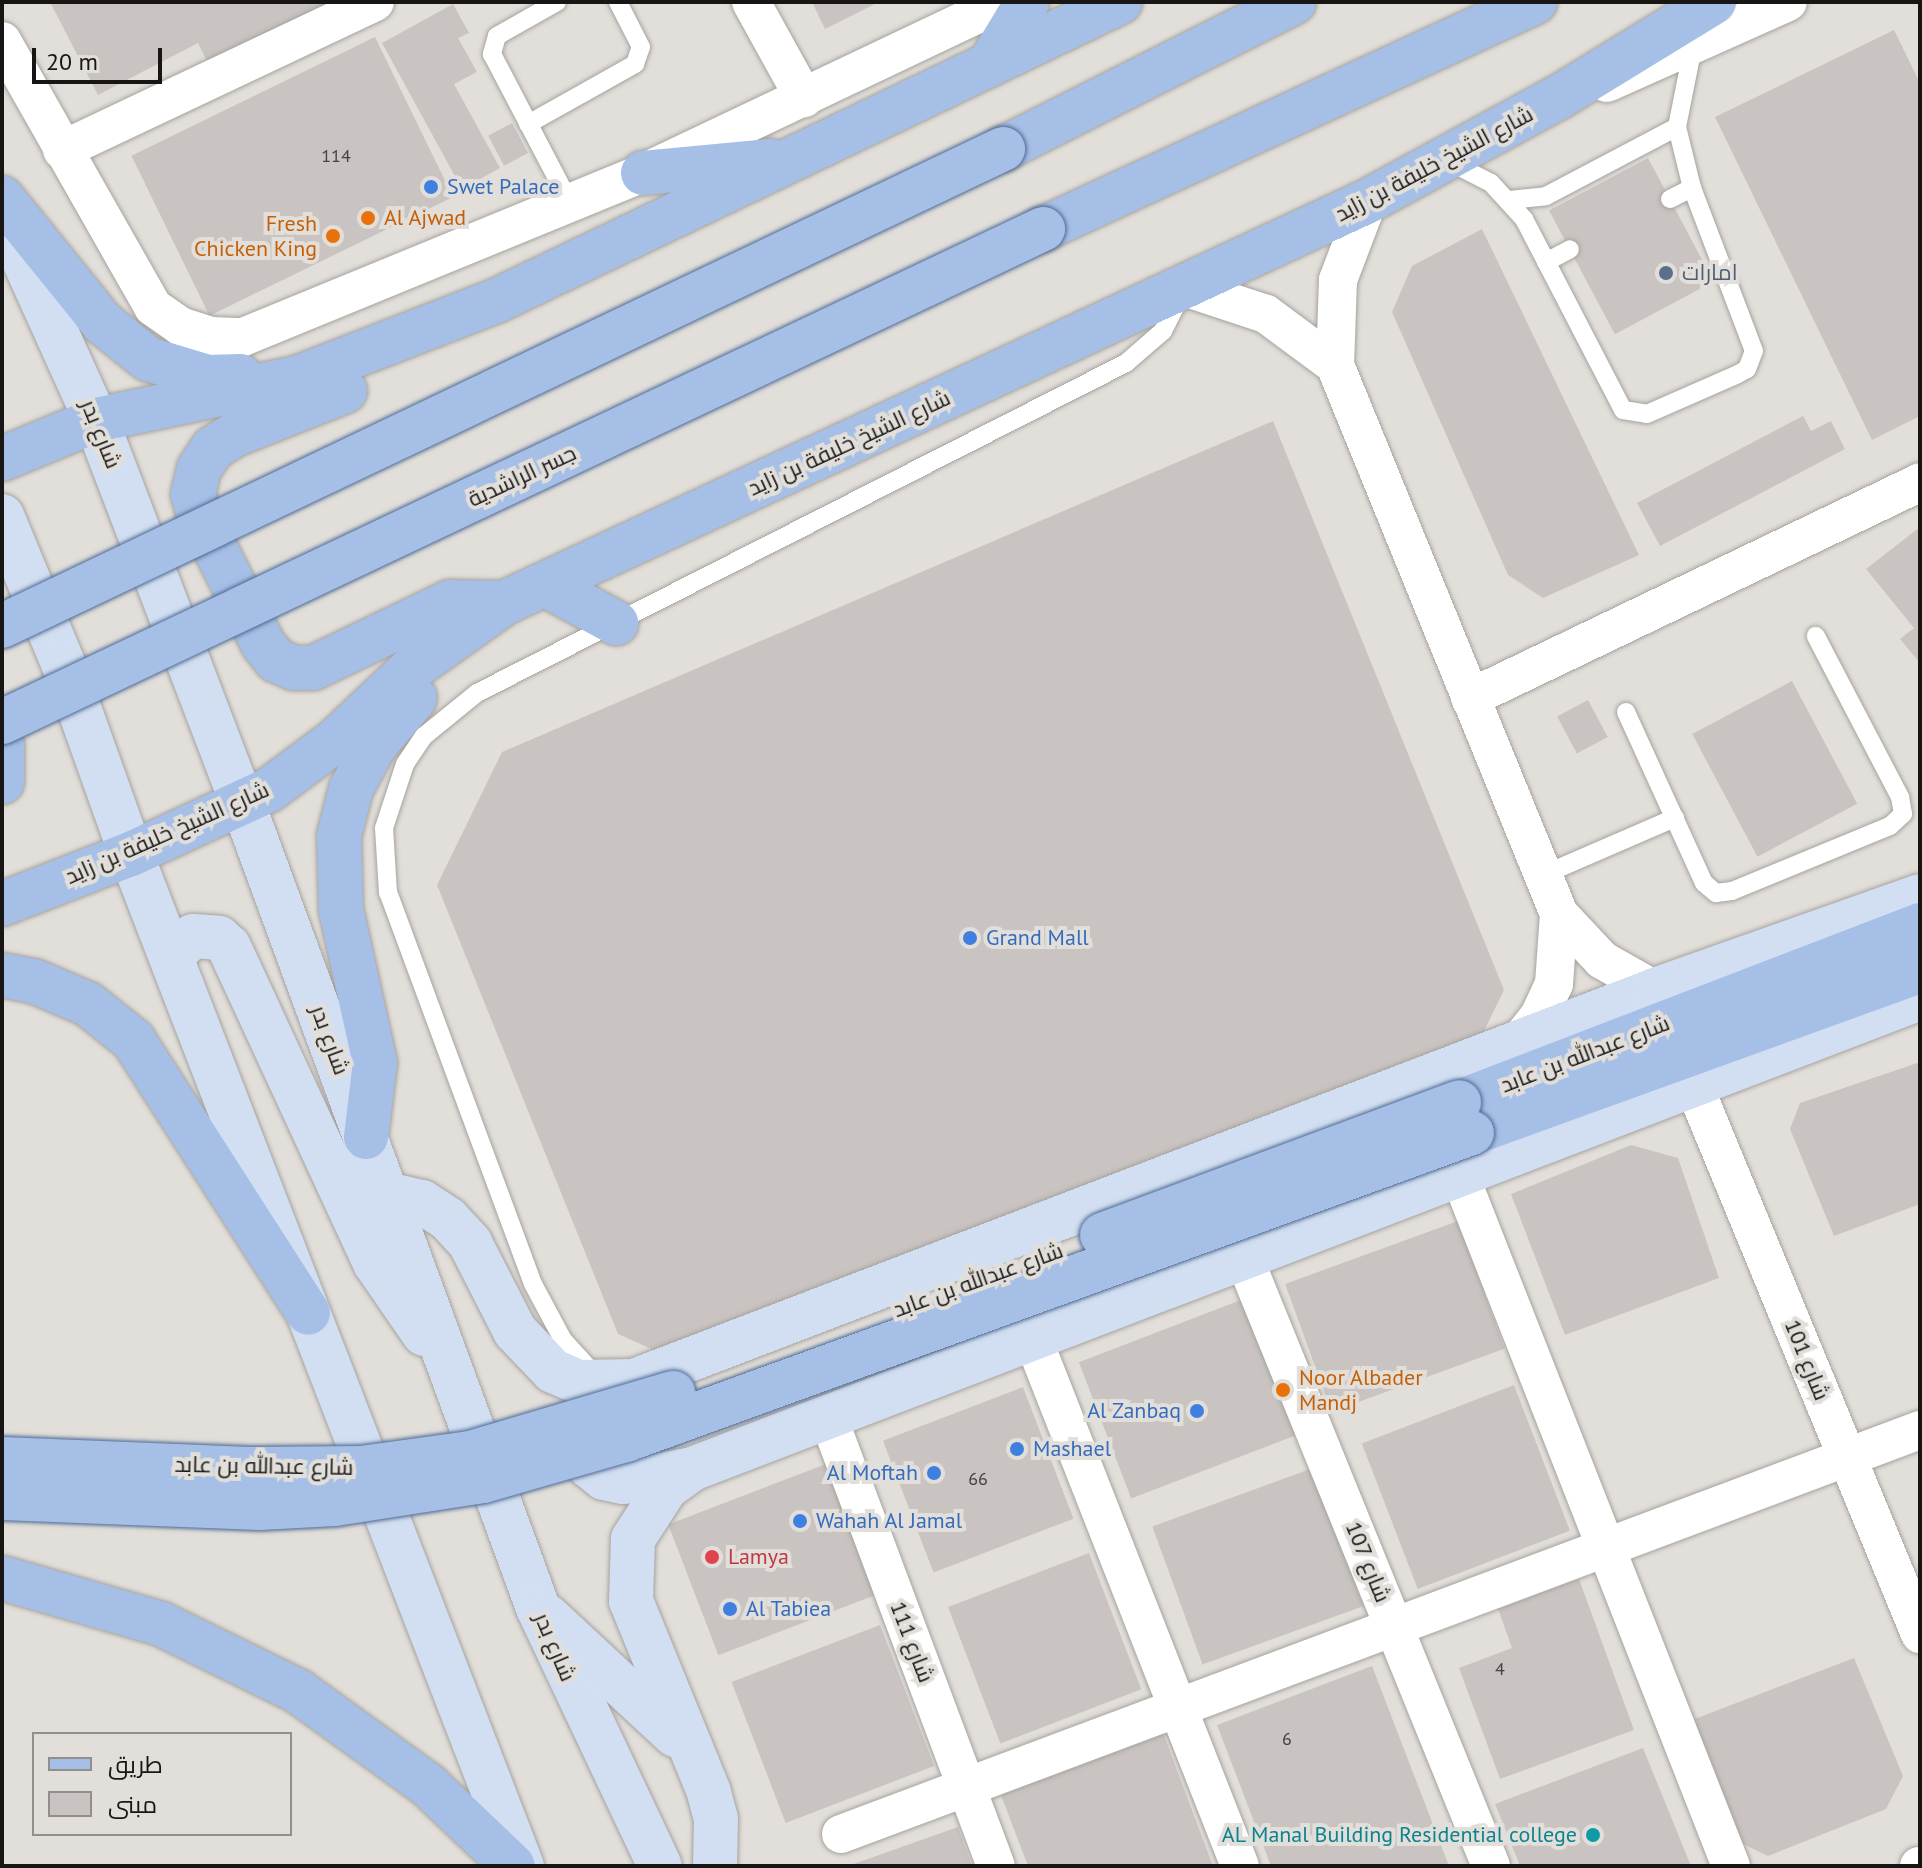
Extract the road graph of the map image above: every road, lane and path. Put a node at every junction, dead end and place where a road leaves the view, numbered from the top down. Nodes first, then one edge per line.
1 (375, 2) edge
2 (557, 2) edge
3 (618, 2) edge
4 (751, 2) edge
5 (1003, 2) edge
6 (1027, 2) edge
7 (1120, 2) edge
8 (1294, 2) edge
9 (1535, 2) edge
10 (1714, 2) edge
11 (1788, 2) edge
12 (2, 41) edge
13 (1693, 47) junction
14 (989, 65) junction
15 (1559, 97) junction
16 (804, 98) junction
17 (528, 124) junction
18 (1677, 127) junction
19 (62, 150) junction
20 (797, 159) junction
21 (1448, 161) junction
22 (643, 173) junction
23 (1692, 188) junction
24 (2, 198) edge
25 (1670, 199) dead end
26 (1510, 200) junction
27 (1368, 201) junction
28 (570, 203) junction
29 (2, 212) edge
30 (1570, 249) dead end
31 (1546, 262) junction
32 (562, 272) junction
33 (1184, 287) junction
34 (498, 300) junction
35 (1335, 365) junction
36 (96, 420) junction
37 (2, 459) edge
38 (1920, 482) edge
39 (2, 516) edge
40 (546, 585) junction
41 (498, 607) junction
42 (616, 623) junction
43 (2, 626) edge
44 (1816, 636) dead end
45 (1470, 698) junction
46 (1626, 712) dead end
47 (2, 722) edge
48 (2, 745) edge
49 (2, 782) edge
50 (243, 804) junction
51 (1675, 818) junction
52 (131, 854) junction
53 (1543, 875) junction
54 (1920, 896) edge
55 (2, 904) edge
56 (1559, 914) junction
57 (1920, 925) edge
58 (174, 965) junction
59 (1920, 971) edge
60 (2, 975) edge
61 (1655, 990) junction
62 (1920, 998) edge
63 (1517, 1044) junction
64 (1694, 1086) junction
65 (1466, 1117) junction
66 (366, 1137) junction
67 (1460, 1176) junction
68 (387, 1194) junction
69 (1244, 1258) junction
70 (308, 1313) junction
71 (1033, 1339) junction
72 (451, 1362) junction
73 (620, 1383) junction
74 (828, 1417) junction
75 (1920, 1430) edge
76 (1847, 1457) junction
77 (2, 1459) edge
78 (692, 1469) junction
79 (2, 1498) edge
80 (1606, 1548) junction
81 (2, 1578) edge
82 (538, 1608) junction
83 (1394, 1627) junction
84 (1920, 1634) edge
85 (1178, 1708) junction
86 (697, 1767) junction
87 (967, 1787) junction
88 (716, 1819) junction
89 (841, 1834) dead end
90 (513, 1866) edge
91 (522, 1866) edge
92 (660, 1866) edge
93 (715, 1866) edge
94 (734, 1866) edge
95 (996, 1866) edge
96 (1240, 1866) edge
97 (1491, 1866) edge
98 (1731, 1866) edge

1 - 19 street
2 - 17 lane
3 - 17 lane
4 - 16 street
5 - 16 street
6 - 14 main road
7 - 14 main road
8 - 43 main road, bridge
9 - 47 main road, جسر الراشدية, bridge
10 - 15 main road, شارع الشيخ خليفة بن زايد
11 - 13 street
12 - 19 street
13 - 15 street
13 - 18 lane
14 - 20 main road
15 - 21 main road, شارع الشيخ خليفة بن زايد
16 - 22 street
17 - 28 lane
18 - 23 lane
18 - 26 lane
19 - 28 street
20 - 22 main road
20 - 32 main road
21 - 26 lane
21 - 27 main road, شارع الشيخ خليفة بن زايد
22 - 28 street
23 - 25 lane
23 - 31 lane
24 - 34 main road
26 - 31 lane
27 - 33 main road, شارع الشيخ خليفة بن زايد
27 - 35 street
29 - 36 main road, شارع بدر
30 - 31 lane
32 - 34 main road
32 - 41 main road
33 - 35 street
33 - 40 main road, شارع الشيخ خليفة بن زايد
33 - 42 lane
34 - 36 main road
35 - 45 street
36 - 37 main road
36 - 50 main road, شارع بدر
38 - 45 street
39 - 52 main road
40 - 41 main road, شارع الشيخ خليفة بن زايد
40 - 42 main road
41 - 50 main road, شارع الشيخ خليفة بن زايد
41 - 66 main road
42 - 73 lane
44 - 51 lane
45 - 53 street
46 - 51 lane
48 - 49 main road
50 - 52 main road, شارع الشيخ خليفة بن زايد
50 - 66 main road, شارع بدر
51 - 53 lane
52 - 55 main road, شارع الشيخ خليفة بن زايد
52 - 58 main road
53 - 56 street
54 - 61 main road, شارع عبدالله بن عابد
56 - 61 street
56 - 63 street
57 - 65 main road, شارع عبدالله بن عابد
58 - 70 main road
58 - 72 main road
59 - 65 main road, شارع عبدالله بن عابد
60 - 70 main road
61 - 63 main road, شارع عبدالله بن عابد
62 - 64 main road
63 - 73 main road, شارع عبدالله بن عابد
64 - 67 main road
64 - 76 street, شارع 101
65 - 77 main road, شارع عبدالله بن عابد, bridge
65 - 79 main road, شارع عبدالله بن عابد, bridge
66 - 68 main road, شارع بدر
67 - 69 main road
67 - 80 street
68 - 72 main road, شارع بدر
68 - 73 main road
69 - 71 main road
69 - 83 street, شارع 107
70 - 91 main road
71 - 74 main road
71 - 85 street
72 - 82 main road, شارع بدر
73 - 78 main road, شارع عبدالله بن عابد
74 - 78 main road
74 - 87 street, شارع 111
75 - 76 street
76 - 80 street
76 - 84 street, شارع 101
78 - 86 main road
80 - 83 street
80 - 98 street
81 - 90 main road
82 - 86 main road
82 - 92 main road, شارع بدر
83 - 85 street
83 - 97 street, شارع 107
85 - 87 street
85 - 96 street
86 - 88 main road
87 - 89 street
87 - 95 street, شارع 111
88 - 93 main road
88 - 94 street

